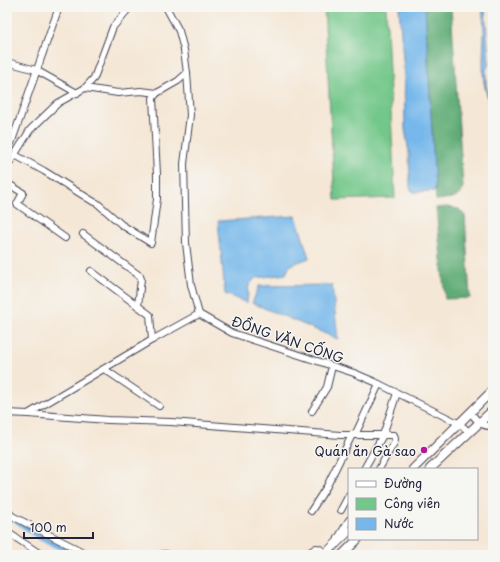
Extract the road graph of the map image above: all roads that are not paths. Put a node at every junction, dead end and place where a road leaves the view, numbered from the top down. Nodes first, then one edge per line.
1 (59, 7) edge
2 (130, 7) edge
3 (166, 7) edge
4 (7, 62) edge
5 (36, 70) junction
6 (187, 73) junction
7 (85, 88) junction
8 (77, 93) junction
9 (157, 93) junction
10 (7, 155) edge
11 (15, 155) junction
12 (7, 167) edge
13 (7, 183) edge
14 (83, 234) dead end
15 (65, 238) dead end
16 (92, 271) dead end
17 (138, 306) junction
18 (199, 314) junction
19 (152, 340) junction
20 (332, 366) junction
21 (104, 369) junction
22 (380, 384) junction
23 (493, 390) edge
24 (397, 393) junction
25 (160, 406) dead end
26 (493, 410) edge
27 (312, 411) dead end
28 (7, 412) edge
29 (471, 413) junction
30 (28, 414) junction
31 (479, 423) junction
32 (460, 424) junction
33 (493, 426) edge
34 (469, 432) junction
35 (354, 435) junction
36 (383, 435) junction
37 (365, 468) edge
38 (380, 468) edge
39 (414, 468) edge
40 (431, 468) edge
41 (348, 497) edge
42 (7, 510) edge
43 (341, 510) dead end
44 (311, 511) dead end
45 (348, 522) edge
46 (7, 532) edge
47 (348, 532) edge
48 (357, 540) edge
49 (335, 545) junction
50 (42, 555) edge
51 (89, 555) edge
52 (160, 555) edge
53 (169, 555) edge
54 (305, 555) edge
55 (325, 555) edge
56 (342, 555) edge

1 - 5 street
2 - 7 street
3 - 6 street
4 - 5 street
5 - 8 street
5 - 10 street
6 - 9 street
6 - 18 street
7 - 8 street
7 - 9 street
8 - 11 street
9 - 11 street
11 - 12 street
13 - 15 street
14 - 17 street
16 - 17 street
17 - 19 street
18 - 19 street
18 - 20 street, ĐỒNG VĂN CỐNG
19 - 21 street
20 - 22 street, ĐỒNG VĂN CỐNG
20 - 27 street
21 - 25 street
21 - 30 street
22 - 24 street, ĐỒNG VĂN CỐNG
22 - 35 street
23 - 29 main road
24 - 32 street, ĐỒNG VĂN CỐNG
24 - 36 street
26 - 31 main road
28 - 30 street
29 - 31 street
29 - 32 main road
30 - 35 street
31 - 33 street
31 - 34 main road
32 - 34 street, ĐỒNG VĂN CỐNG
32 - 39 main road
34 - 40 main road
35 - 36 street
35 - 44 street
36 - 37 street
36 - 38 street
41 - 43 street
42 - 51 street
45 - 49 street
46 - 50 street
47 - 49 main road
48 - 56 main road
49 - 55 main road
52 - 53 street
54 - 55 street

